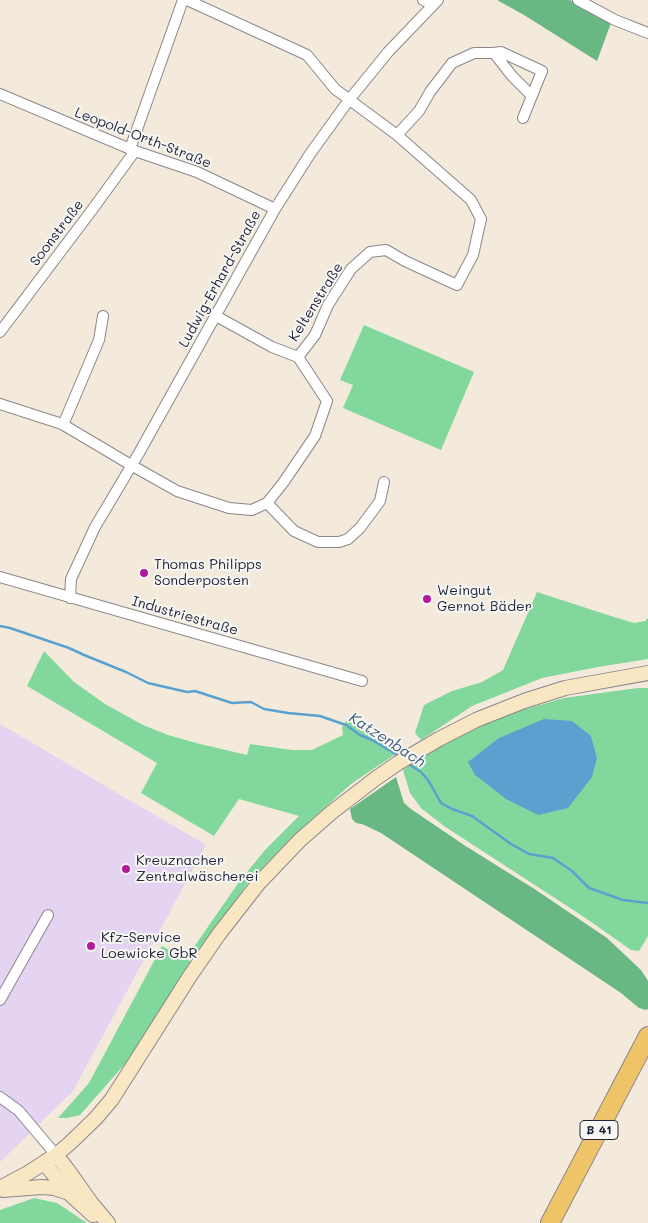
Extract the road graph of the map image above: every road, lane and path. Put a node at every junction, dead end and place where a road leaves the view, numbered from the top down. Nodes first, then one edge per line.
1 (185, 0) edge
2 (578, 0) edge
3 (431, 2) edge
4 (648, 33) edge
5 (494, 53) junction
6 (0, 94) edge
7 (532, 96) junction
8 (349, 100) junction
9 (523, 118) dead end
10 (397, 135) junction
11 (132, 150) junction
12 (275, 209) junction
13 (102, 316) dead end
14 (216, 316) junction
15 (0, 332) edge
16 (298, 357) junction
17 (0, 404) edge
18 (63, 425) junction
19 (131, 465) junction
20 (384, 482) dead end
21 (267, 504) junction
22 (0, 577) edge
23 (70, 598) junction
24 (648, 673) edge
25 (362, 681) dead end
26 (48, 915) dead end
27 (0, 1000) edge
28 (648, 1036) edge
29 (648, 1062) edge
30 (0, 1097) edge
31 (50, 1159) junction
32 (0, 1189) edge
33 (69, 1193) junction
34 (102, 1223) edge
35 (108, 1223) edge
36 (550, 1223) edge
37 (564, 1223) edge

1 - 8 street, Keltenstraße
1 - 11 street, Soonstraße
2 - 4 street
3 - 8 street, Ludwig-Erhard-Straße
5 - 7 street
5 - 7 street
5 - 10 street
6 - 11 street, Leopold-Orth-Straße
7 - 9 street
8 - 10 street, Keltenstraße
8 - 12 street, Ludwig-Erhard-Straße
10 - 16 street, Keltenstraße
11 - 12 street, Leopold-Orth-Straße
11 - 15 street, Soonstraße
12 - 14 street, Ludwig-Erhard-Straße
13 - 18 street
14 - 16 street, Keltenstraße
14 - 19 street, Ludwig-Erhard-Straße
16 - 21 street
17 - 18 street
18 - 19 street
19 - 21 street
19 - 23 street, Ludwig-Erhard-Straße
20 - 21 street
22 - 23 street, Industriestraße
23 - 25 street, Industriestraße
24 - 31 main road
26 - 27 street
28 - 36 highway, B 41
29 - 37 highway, B 41
30 - 31 street
31 - 32 main road
31 - 33 main road
31 - 35 main road
32 - 33 main road
33 - 34 main road

